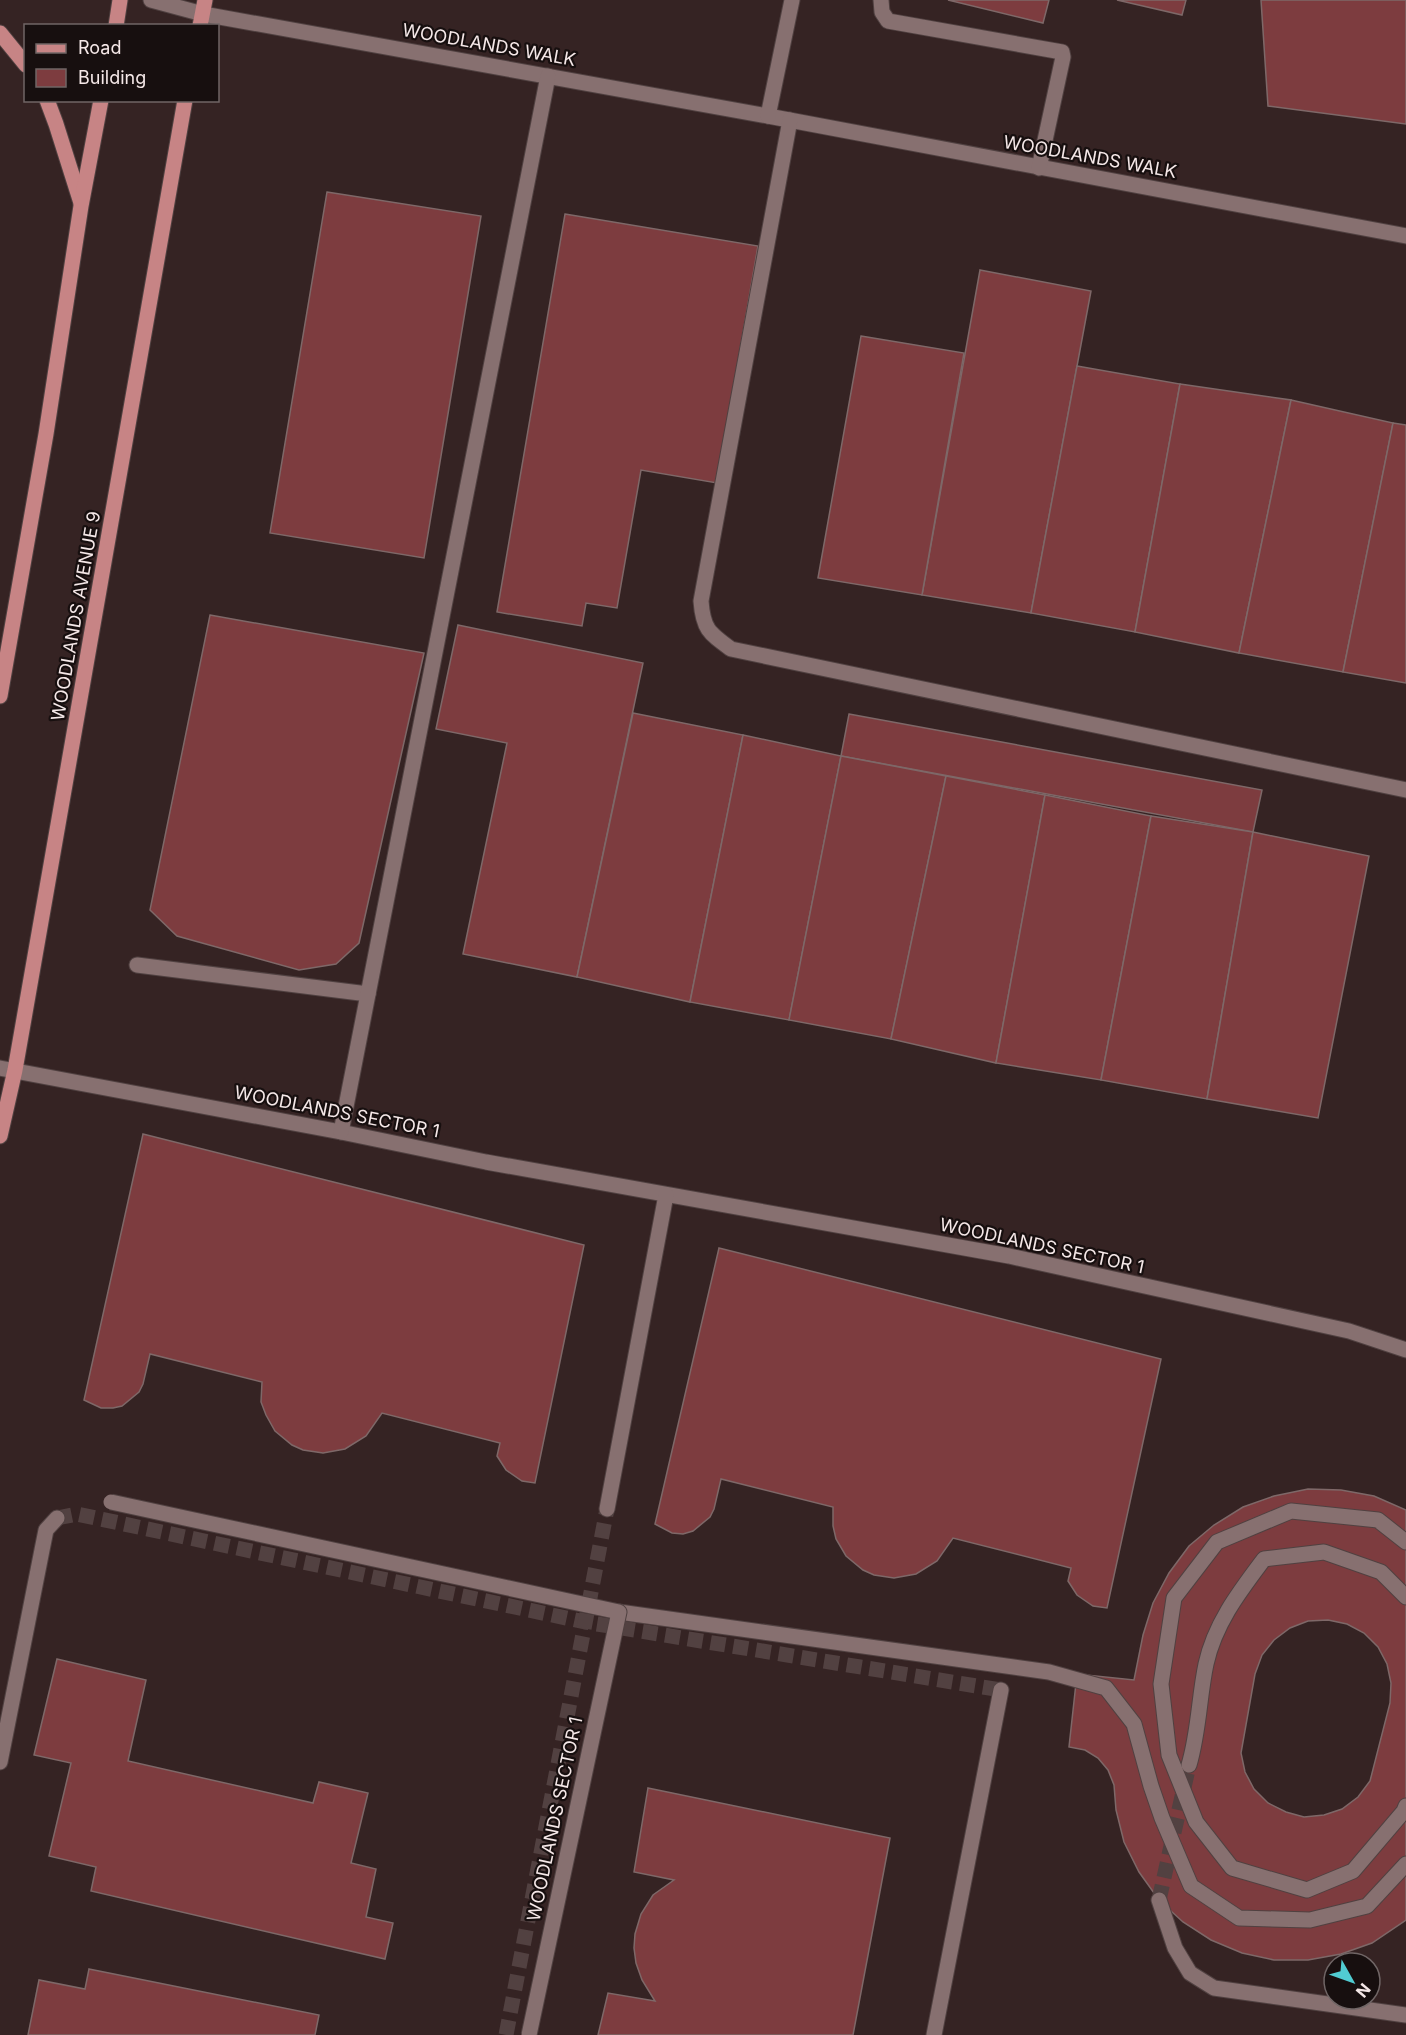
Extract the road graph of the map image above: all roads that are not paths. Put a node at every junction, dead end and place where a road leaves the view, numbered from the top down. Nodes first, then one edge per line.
1 (120, 0) edge
2 (150, 0) edge
3 (792, 0) edge
4 (881, 0) edge
5 (203, 13) edge
6 (116, 24) edge
7 (0, 33) edge
8 (24, 63) edge
9 (548, 76) junction
10 (48, 102) edge
11 (101, 102) edge
12 (185, 102) edge
13 (768, 116) junction
14 (790, 120) junction
15 (1040, 168) junction
16 (81, 206) junction
17 (1406, 236) edge
18 (0, 696) edge
19 (1406, 789) edge
20 (137, 965) dead end
21 (368, 993) junction
22 (8, 1069) edge
23 (341, 1132) junction
24 (0, 1136) edge
25 (666, 1196) junction
26 (1406, 1350) edge
27 (111, 1502) dead end
28 (607, 1509) tunnel mouth
29 (57, 1518) dead end
30 (1406, 1542) edge
31 (1406, 1597) edge
32 (619, 1612) junction
33 (1001, 1690) dead end
34 (0, 1762) edge
35 (1189, 1765) tunnel mouth
36 (1406, 1806) edge
37 (1406, 1864) edge
38 (1159, 1900) tunnel mouth
39 (1406, 2015) edge
40 (530, 2035) edge
41 (933, 2035) edge

1 - 6 main road
2 - 5 street, WOODLANDS WALK
3 - 13 street
4 - 15 street
5 - 9 street, WOODLANDS WALK
7 - 8 main road
9 - 13 street, WOODLANDS WALK
9 - 21 street
10 - 16 main road
11 - 16 main road
12 - 22 main road, WOODLANDS AVENUE 9
13 - 14 street, WOODLANDS WALK
14 - 15 street, WOODLANDS WALK
14 - 19 street
15 - 17 street, WOODLANDS WALK
16 - 18 main road
20 - 21 street
21 - 23 street
22 - 23 street, WOODLANDS SECTOR 1
22 - 24 main road, WOODLANDS AVENUE 9
23 - 25 street, WOODLANDS SECTOR 1
25 - 26 street, WOODLANDS SECTOR 1
25 - 28 street
27 - 32 street, bridge
29 - 34 street
30 - 36 street
31 - 35 street
32 - 37 street
32 - 40 street, WOODLANDS SECTOR 1, bridge
33 - 41 street
38 - 39 street

